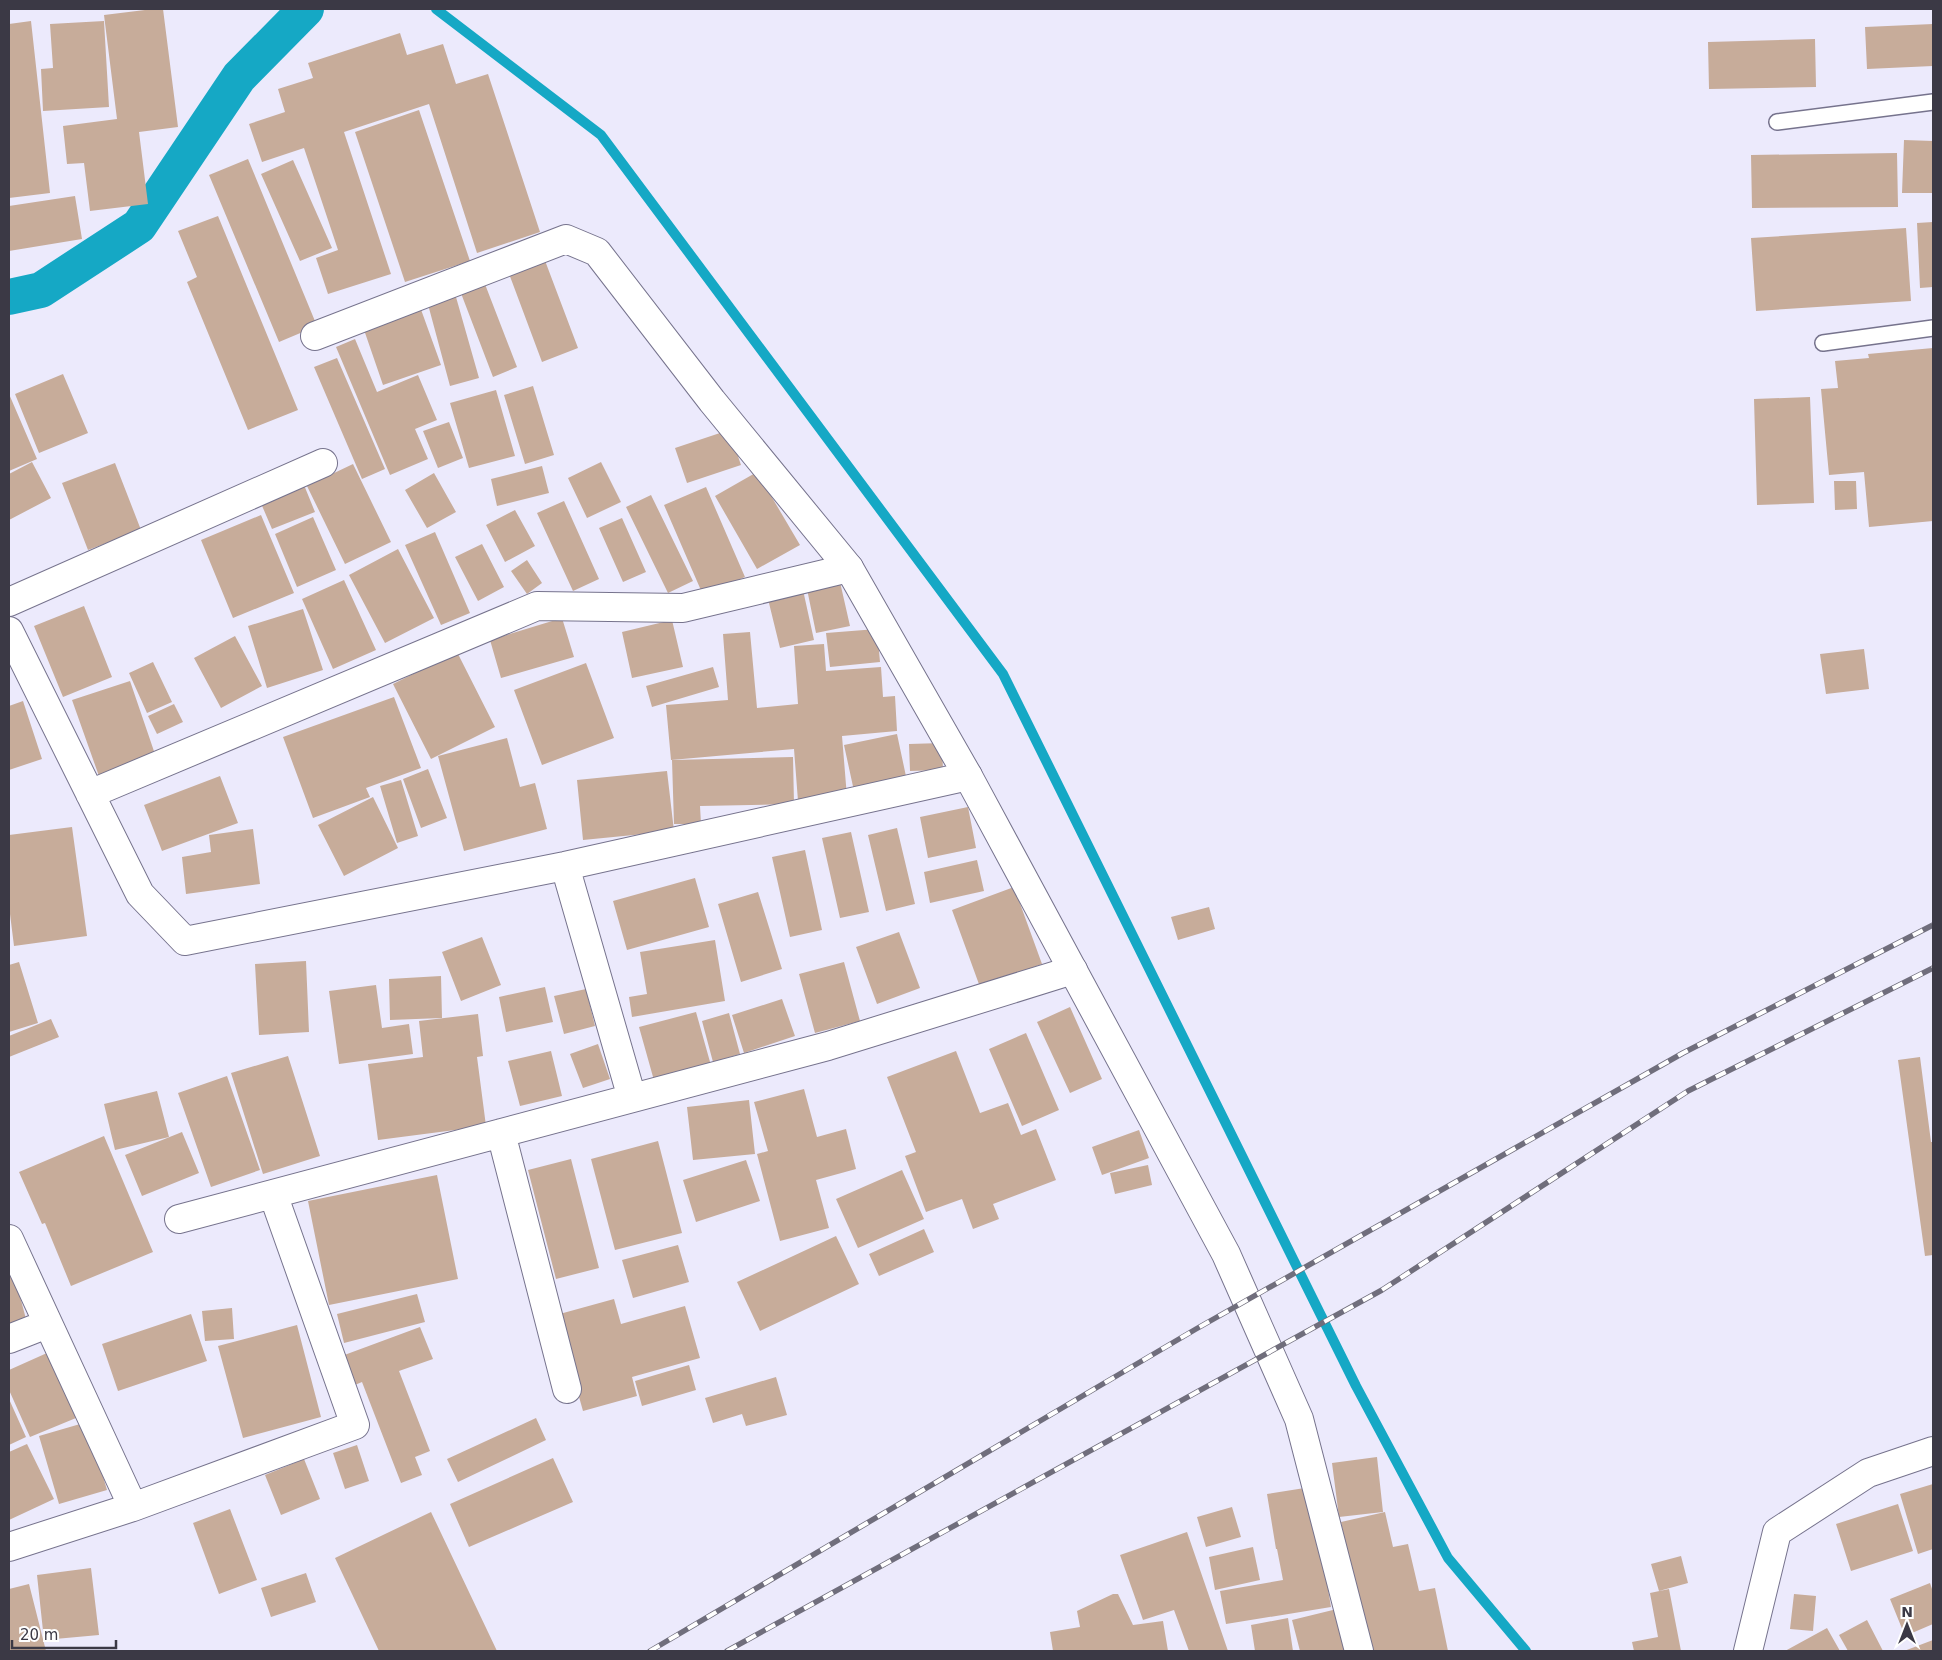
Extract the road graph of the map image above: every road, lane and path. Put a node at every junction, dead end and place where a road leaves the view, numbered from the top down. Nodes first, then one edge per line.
1 (1933, 102) edge
2 (1777, 122) dead end
3 (1933, 328) edge
4 (315, 336) dead end
5 (1823, 343) dead end
6 (323, 463) dead end
7 (849, 568) junction
8 (9, 602) edge
9 (9, 631) edge
10 (968, 776) junction
11 (90, 794) junction
12 (565, 866) junction
13 (1073, 970) junction
14 (632, 1098) junction
15 (501, 1133) junction
16 (273, 1194) junction
17 (179, 1219) dead end
18 (9, 1239) edge
19 (47, 1324) junction
20 (9, 1339) edge
21 (567, 1389) dead end
22 (1933, 1451) edge
23 (133, 1506) junction
24 (9, 1547) edge
25 (1359, 1651) edge
26 (1748, 1651) edge

1 - 2 lane
3 - 5 lane
4 - 7 street
6 - 8 street
7 - 10 street
7 - 11 street
9 - 11 street
10 - 12 street
10 - 13 street
11 - 12 street
12 - 14 street
13 - 14 street
13 - 25 street
14 - 15 street
15 - 16 street
15 - 21 street
16 - 17 street
16 - 23 street
18 - 19 street
19 - 20 street
19 - 23 street
22 - 26 street
23 - 24 street

